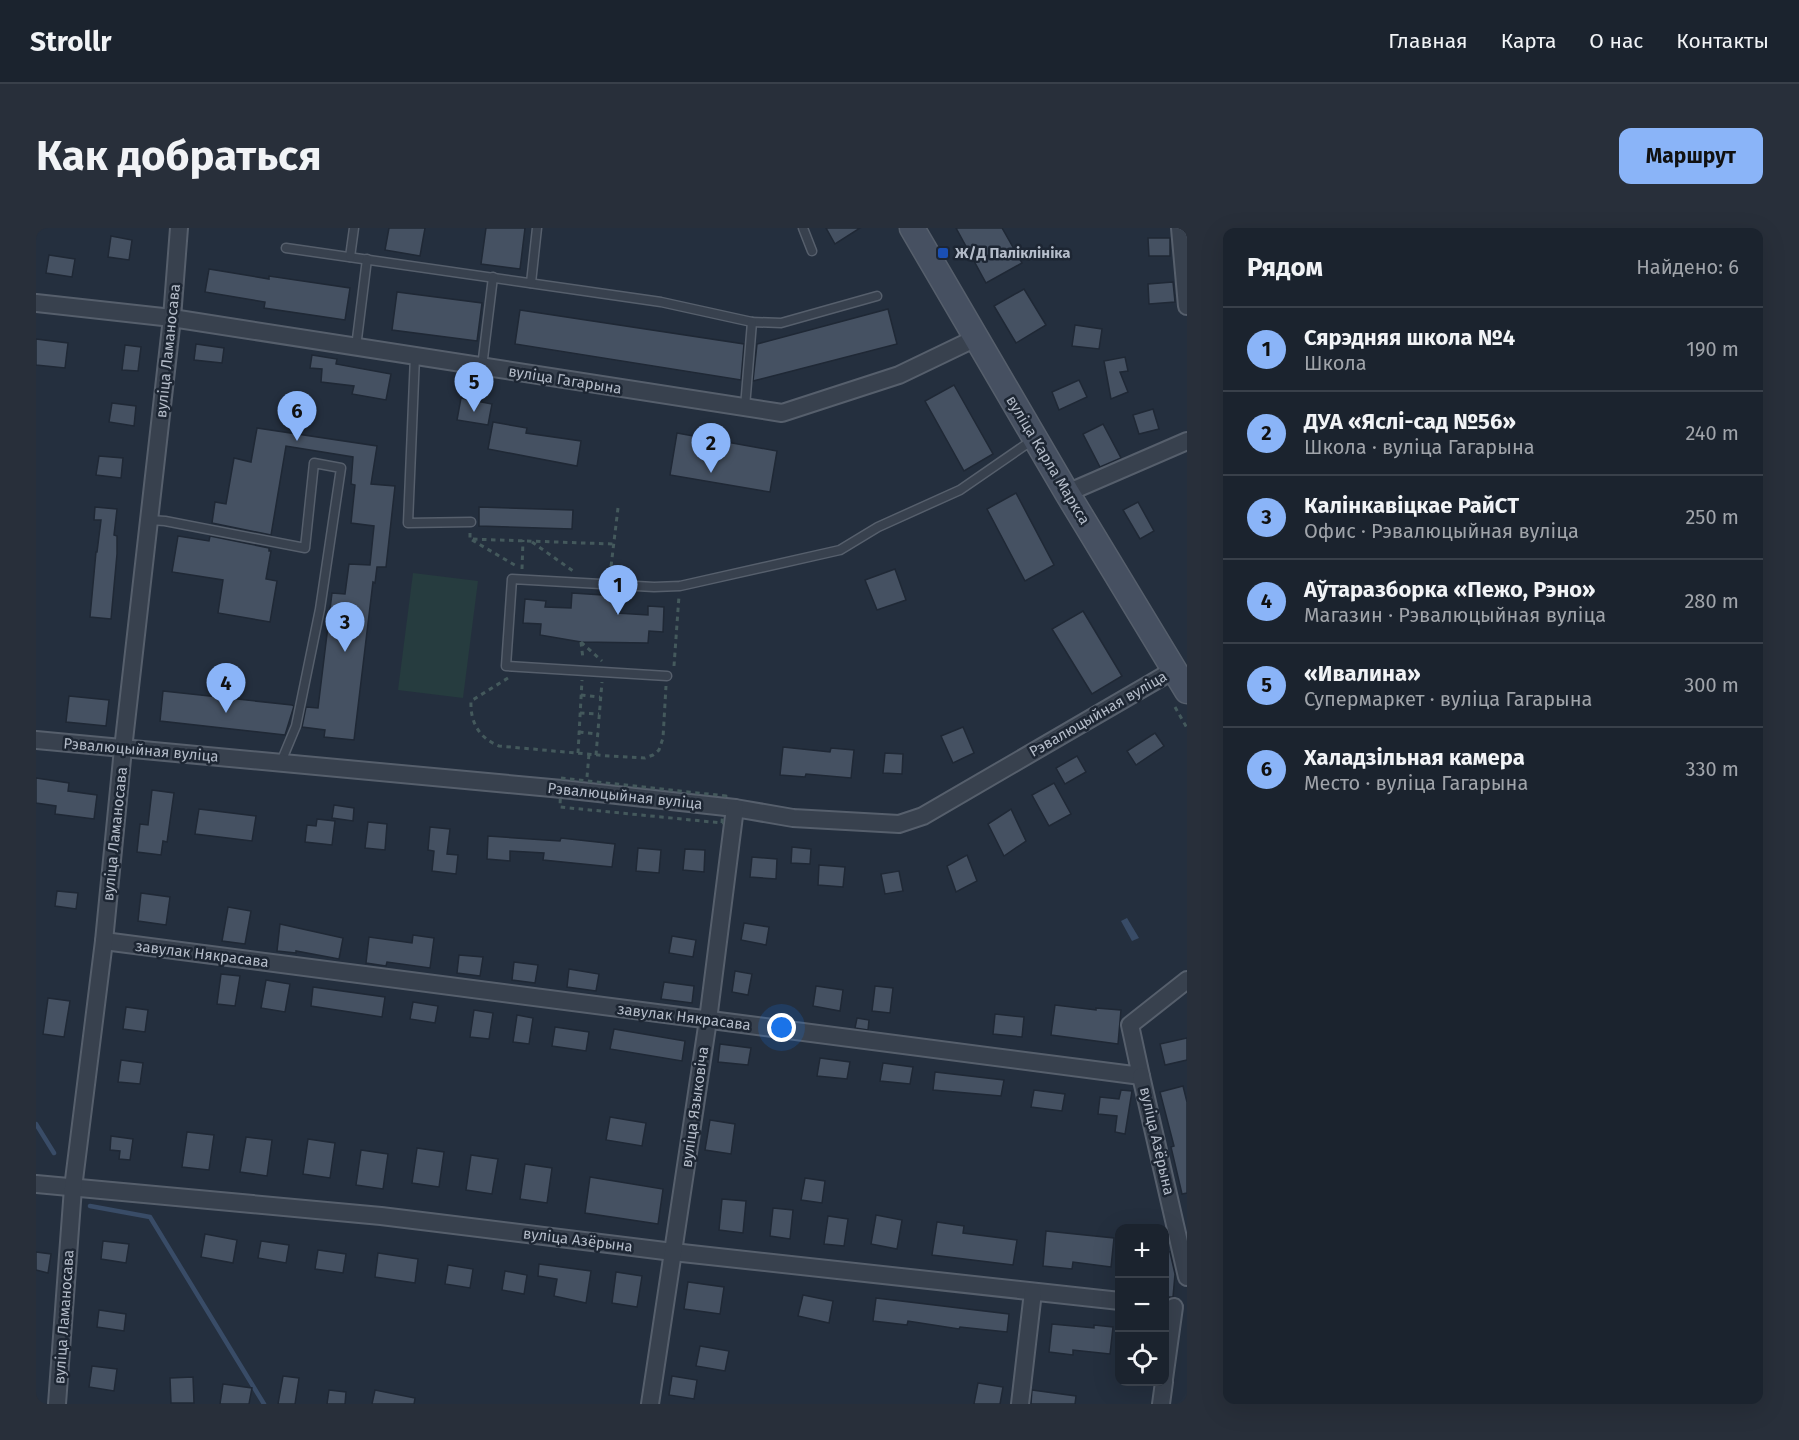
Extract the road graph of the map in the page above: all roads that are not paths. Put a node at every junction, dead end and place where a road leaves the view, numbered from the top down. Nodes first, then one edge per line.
1 (179, 228) edge
2 (354, 228) edge
3 (537, 228) edge
4 (803, 228) edge
5 (912, 228) edge
6 (1180, 228) edge
7 (286, 248) dead end
8 (812, 251) dead end
9 (350, 257) junction
10 (367, 259) junction
11 (494, 278) junction
12 (531, 283) junction
13 (878, 296) dead end
14 (36, 303) edge
15 (1187, 306) edge
16 (172, 318) junction
17 (752, 322) junction
18 (975, 338) junction
19 (356, 347) junction
20 (415, 356) junction
21 (482, 367) junction
22 (745, 407) junction
23 (1035, 438) junction
24 (1187, 441) edge
25 (1067, 493) junction
26 (149, 520) junction
27 (471, 522) road end
28 (1174, 670) junction
29 (668, 671) road end
30 (1187, 691) edge
31 (36, 740) edge
32 (123, 749) junction
33 (281, 762) junction
34 (735, 808) junction
35 (104, 941) junction
36 (1187, 980) edge
37 (708, 1020) junction
38 (1141, 1076) junction
39 (36, 1184) edge
40 (74, 1188) junction
41 (674, 1252) junction
42 (1187, 1277) edge
43 (1034, 1292) junction
44 (1115, 1301) edge
45 (1175, 1307) edge
46 (1169, 1347) edge
47 (1163, 1386) edge
48 (57, 1404) edge
49 (650, 1404) edge
50 (1020, 1404) edge
51 (1161, 1404) edge

1 - 16 street, вуліца Ламаносава
2 - 9 lane
3 - 12 lane
4 - 8 lane
5 - 18 main road, вуліца Карла Маркса
6 - 15 street
7 - 9 lane
9 - 10 lane
10 - 11 lane
10 - 19 lane
11 - 12 lane
11 - 21 lane
12 - 17 lane
13 - 17 lane
14 - 16 street, вуліца Гагарына
16 - 19 street, вуліца Гагарына
16 - 26 street, вуліца Ламаносава
17 - 22 lane
18 - 22 street, вуліца Гагарына
18 - 23 main road, вуліца Карла Маркса
19 - 20 street, вуліца Гагарына
20 - 21 street, вуліца Гагарына
20 - 27 lane
21 - 22 street, вуліца Гагарына
23 - 25 main road, вуліца Карла Маркса
23 - 29 lane
24 - 25 street
25 - 28 main road, вуліца Карла Маркса
26 - 32 street, вуліца Ламаносава
26 - 33 lane
28 - 30 main road, вуліца Карла Маркса
28 - 34 street, Рэвалюцыйная вуліца
31 - 32 street, Рэвалюцыйная вуліца
32 - 33 street, Рэвалюцыйная вуліца
32 - 35 street, вуліца Ламаносава
33 - 34 street, Рэвалюцыйная вуліца
34 - 37 street, вуліца Языковіча
35 - 37 street, завулак Някрасава
35 - 40 street, вуліца Ламаносава
36 - 38 street
37 - 38 street, завулак Някрасава
37 - 41 street, вуліца Языковіча
38 - 42 street, вуліца Азёрына
39 - 40 street, вуліца Азёрына
40 - 41 street, вуліца Азёрына
40 - 48 street, вуліца Ламаносава
41 - 43 street, вуліца Азёрына
41 - 49 street, вуліца Языковіча
43 - 44 street, вуліца Азёрына
43 - 50 street
45 - 46 street
47 - 51 street

